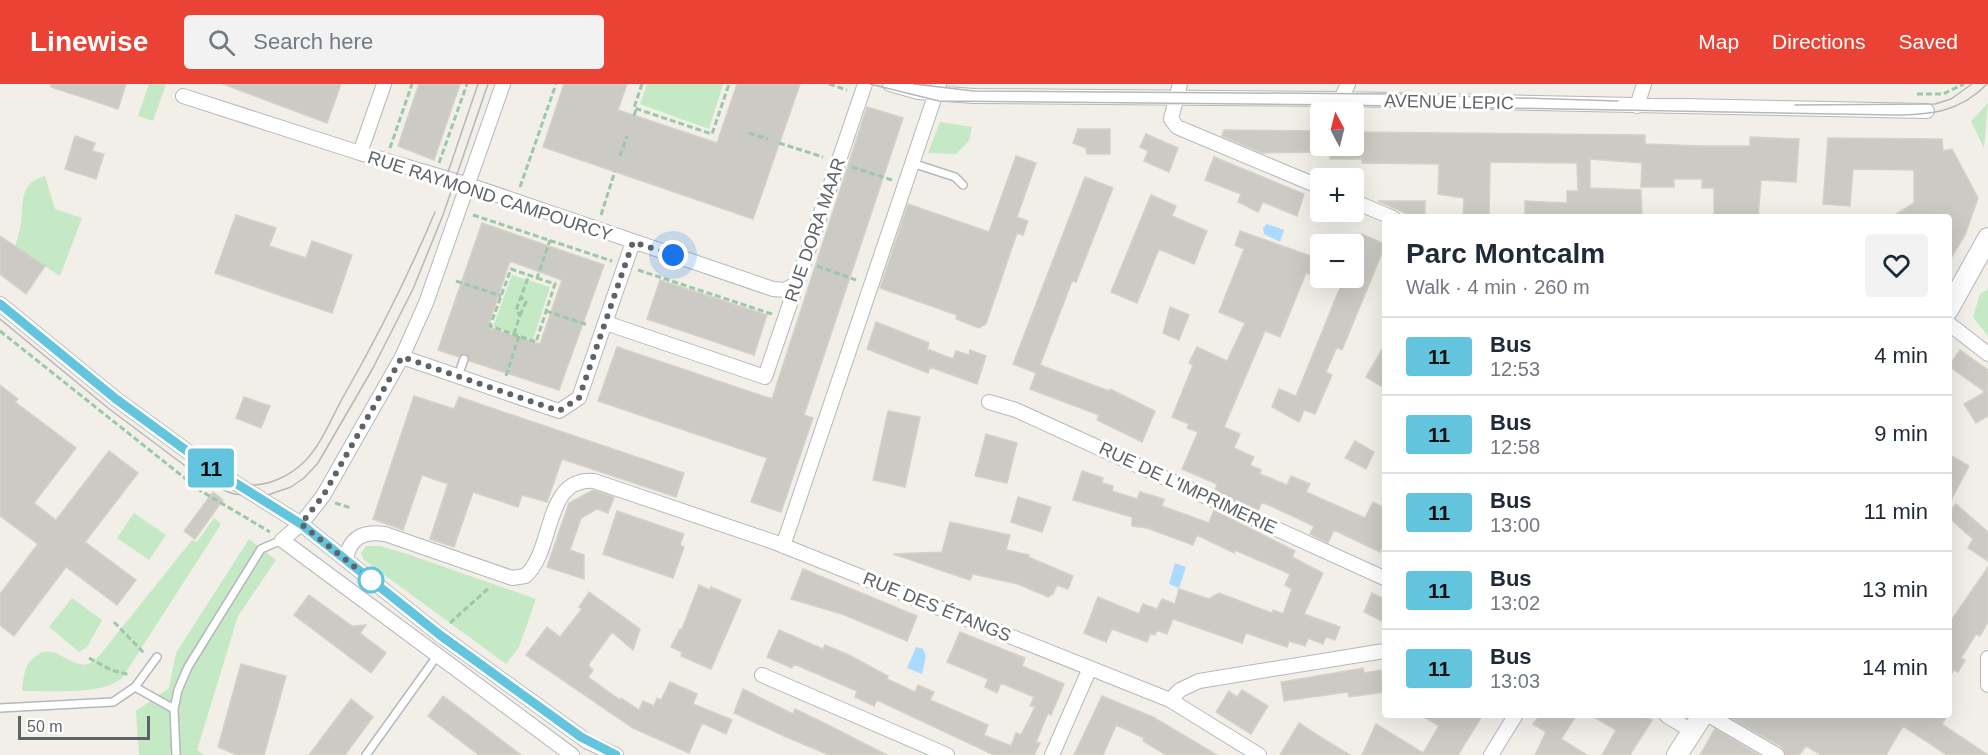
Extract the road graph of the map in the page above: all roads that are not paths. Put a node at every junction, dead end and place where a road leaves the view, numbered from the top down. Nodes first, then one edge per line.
1 (384, 84) edge
2 (502, 84) edge
3 (865, 84) edge
4 (890, 84) edge
5 (1180, 84) edge
6 (1348, 84) edge
7 (1644, 84) edge
8 (937, 89) edge
9 (183, 96) dead end
10 (1176, 98) junction
11 (1341, 99) junction
12 (1637, 106) junction
13 (1927, 111) dead end
14 (360, 153) junction
15 (912, 163) junction
16 (1310, 183) edge
17 (469, 185) junction
18 (963, 185) dead end
19 (1364, 206) edge
20 (1384, 214) edge
21 (633, 242) junction
22 (1985, 250) edge
23 (795, 284) junction
24 (0, 304) edge
25 (1952, 304) edge
26 (606, 322) junction
27 (1952, 326) edge
28 (1988, 354) edge
29 (402, 357) junction
30 (464, 359) dead end
31 (464, 378) junction
32 (989, 402) dead end
33 (301, 524) junction
34 (282, 540) junction
35 (783, 546) junction
36 (346, 560) junction
37 (1382, 577) edge
38 (450, 642) junction
39 (1382, 651) edge
40 (437, 656) junction
41 (157, 657) dead end
42 (1987, 659) edge
43 (1090, 668) junction
44 (762, 675) dead end
45 (1988, 685) edge
46 (135, 687) junction
47 (1170, 700) junction
48 (0, 708) edge
49 (174, 709) junction
50 (1514, 718) edge
51 (1676, 718) edge
52 (1713, 718) edge
53 (1697, 723) edge
54 (588, 742) junction
55 (176, 755) edge
56 (366, 755) edge
57 (572, 755) edge
58 (578, 755) edge
59 (616, 755) edge
60 (947, 755) edge
61 (1052, 755) edge
62 (1259, 755) edge
63 (1491, 755) edge
64 (1677, 755) edge
65 (1777, 755) edge

1 - 14 street
2 - 17 street
3 - 23 street, RUE DORA MAAR
4 - 8 street, AVENUE LEPIC
5 - 10 street
6 - 11 street
7 - 12 street
8 - 10 street, AVENUE LEPIC
8 - 15 street
9 - 14 street, RUE RAYMOND CAMPOURCY
10 - 11 street, AVENUE LEPIC
10 - 16 street
11 - 12 street, AVENUE LEPIC
12 - 13 street, AVENUE LEPIC
14 - 17 street, RUE RAYMOND CAMPOURCY
15 - 18 lane
15 - 35 street
17 - 21 street, RUE RAYMOND CAMPOURCY
17 - 29 street
19 - 20 street
21 - 23 street, RUE RAYMOND CAMPOURCY
21 - 26 street
22 - 25 main road
23 - 26 street, RUE DORA MAAR
24 - 33 street
26 - 31 street
27 - 28 street
29 - 31 street
29 - 33 street
30 - 31 lane
32 - 37 street, RUE DE L'IMPRIMERIE
33 - 34 street
33 - 36 street
34 - 40 street
34 - 49 lane
35 - 36 street, RUE DES ÉTANGS
35 - 43 street, RUE DES ÉTANGS
36 - 38 street
38 - 40 street
38 - 54 street
39 - 47 street
40 - 56 lane
40 - 57 street
41 - 46 lane
42 - 45 street
43 - 47 street, RUE DES ÉTANGS
43 - 61 street
44 - 60 street
46 - 48 lane
46 - 49 lane
47 - 62 street, RUE DES ÉTANGS
49 - 55 lane
50 - 63 street
51 - 53 street
52 - 65 street
53 - 64 main road
54 - 58 street
54 - 59 street

